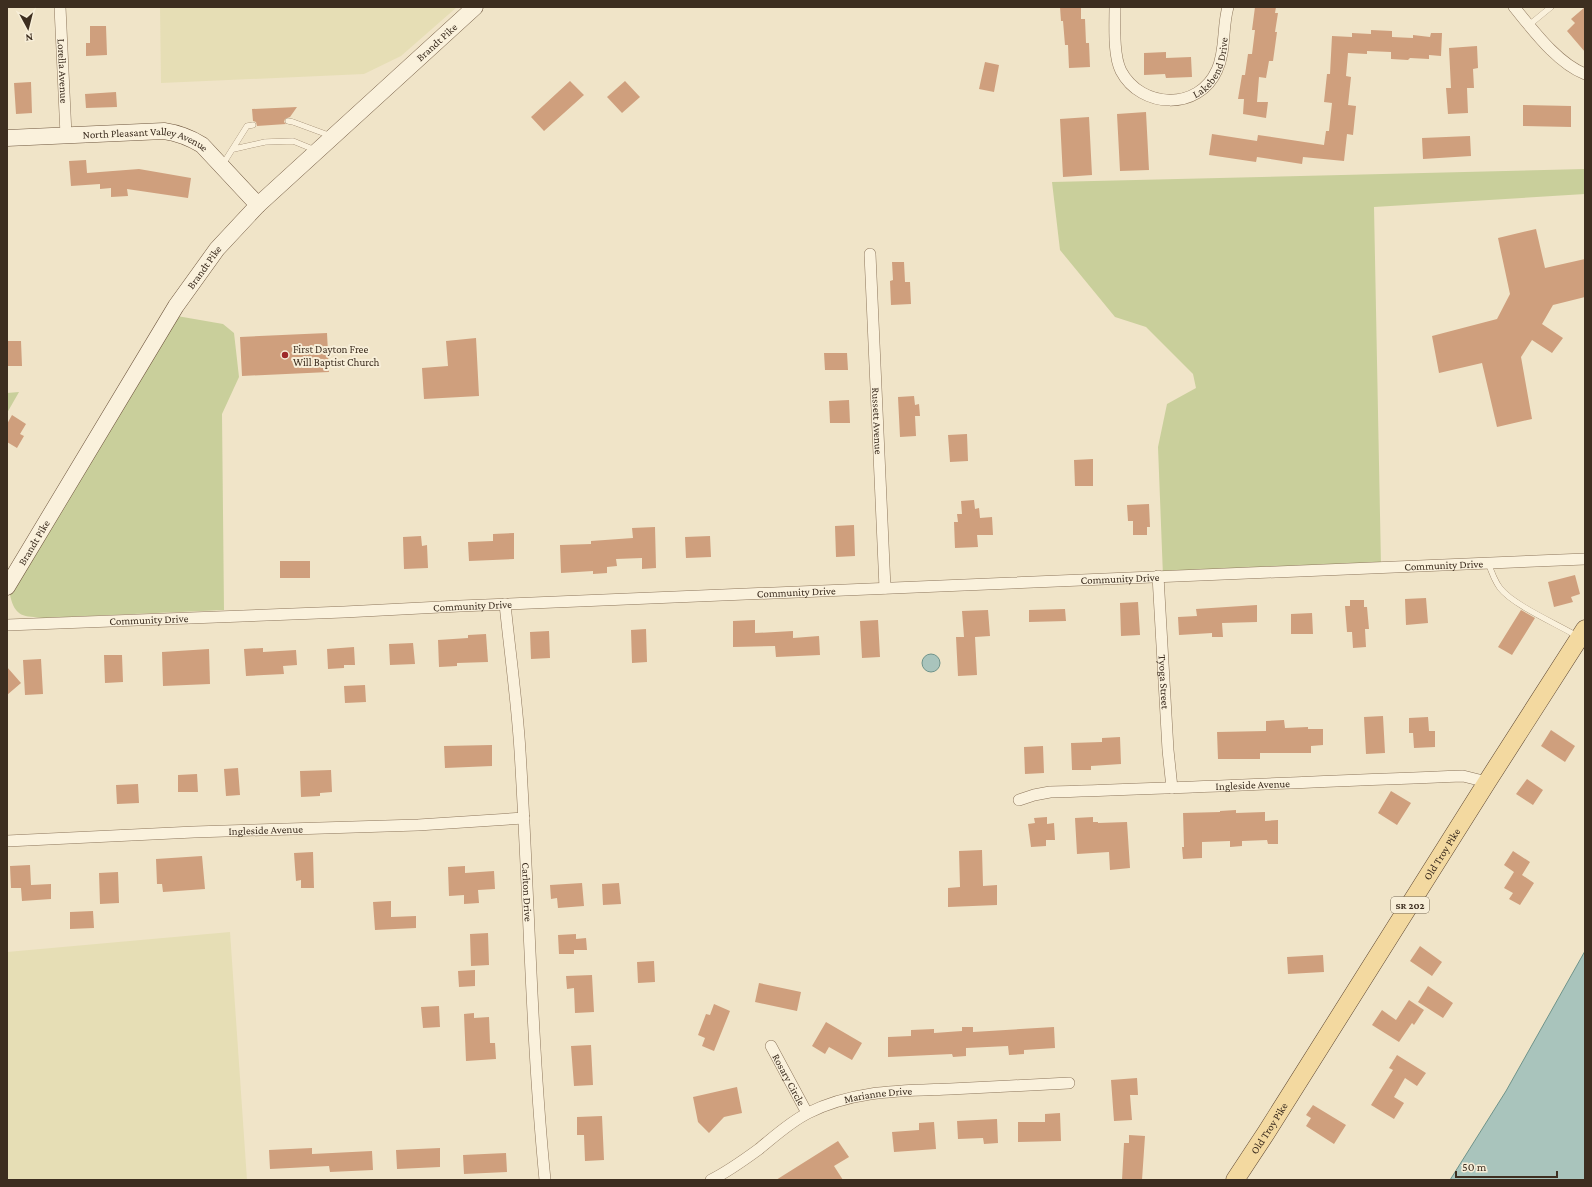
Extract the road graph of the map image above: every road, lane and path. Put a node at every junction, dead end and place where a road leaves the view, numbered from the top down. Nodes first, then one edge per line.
1 (60, 7) edge
2 (475, 7) edge
3 (1115, 7) edge
4 (1228, 7) edge
5 (1514, 7) edge
6 (1551, 7) edge
7 (1529, 25) junction
8 (1585, 74) edge
9 (288, 122) dead end
10 (253, 125) dead end
11 (66, 135) junction
12 (333, 137) junction
13 (7, 138) edge
14 (234, 149) junction
15 (318, 151) junction
16 (222, 166) junction
17 (258, 205) junction
18 (870, 254) dead end
19 (1585, 558) edge
20 (1488, 562) junction
21 (1158, 576) junction
22 (7, 587) edge
23 (884, 588) junction
24 (505, 604) junction
25 (7, 625) edge
26 (1582, 633) edge
27 (1487, 782) junction
28 (1172, 788) junction
29 (1019, 800) dead end
30 (524, 818) junction
31 (7, 841) edge
32 (771, 1046) dead end
33 (1069, 1084) dead end
34 (807, 1113) junction
35 (545, 1180) edge
36 (710, 1180) edge
37 (1235, 1180) edge

1 - 11 street, Lorella Avenue
2 - 12 main road, Brandt Pike
3 - 4 street, Lakebend Drive
5 - 7 street
6 - 7 lane
7 - 8 street
9 - 12 lane
10 - 14 lane
11 - 13 main road, North Pleasant Valley Avenue
11 - 16 main road, North Pleasant Valley Avenue
12 - 15 main road, Brandt Pike
14 - 15 lane
14 - 16 lane
15 - 17 main road, Brandt Pike
16 - 17 main road, North Pleasant Valley Avenue
17 - 22 main road, Brandt Pike
18 - 23 street, Russett Avenue
19 - 20 street, Community Drive
20 - 21 street, Community Drive
20 - 26 lane
21 - 23 street, Community Drive
21 - 28 street, Tyoga Street
23 - 24 street, Community Drive
24 - 25 street, Community Drive
24 - 30 street, Carlton Drive
26 - 27 main road, Old Troy Pike / SR 202
27 - 28 street, Ingleside Avenue
27 - 37 main road, Old Troy Pike / SR 202
28 - 29 street, Ingleside Avenue
30 - 31 street, Ingleside Avenue
30 - 35 street, Carlton Drive
32 - 34 street, Rosary Circle
33 - 34 street, Marianne Drive
34 - 36 street, Marianne Drive

